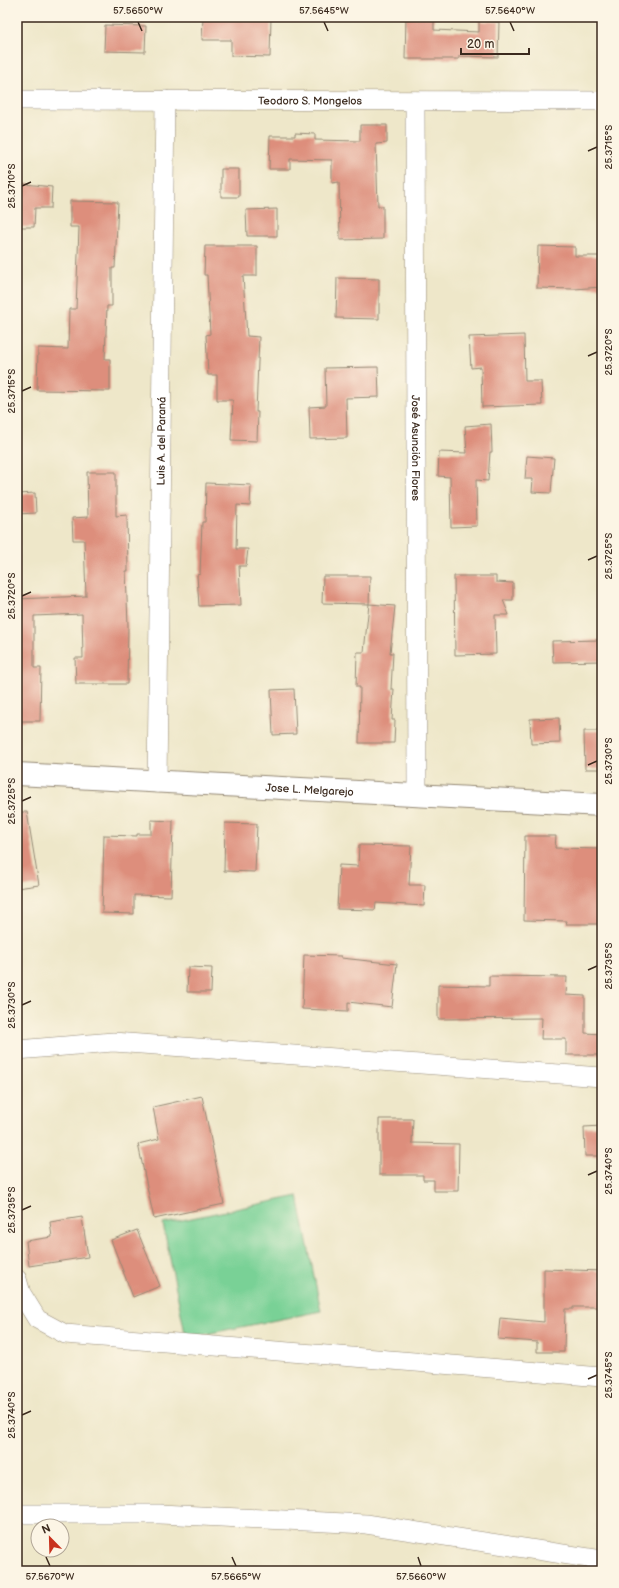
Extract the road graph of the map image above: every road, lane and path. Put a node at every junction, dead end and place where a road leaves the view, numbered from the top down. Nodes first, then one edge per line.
1 (17, 100) edge
2 (165, 100) junction
3 (415, 101) junction
4 (602, 101) edge
5 (17, 774) edge
6 (158, 783) junction
7 (417, 795) junction
8 (602, 805) edge
9 (17, 1050) edge
10 (602, 1076) edge
11 (17, 1279) edge
12 (602, 1377) edge
13 (17, 1514) edge
14 (602, 1560) edge

1 - 2 street, Teodoro S. Mongelos
2 - 3 street, Teodoro S. Mongelos
2 - 6 street, Luis A. del Paraná
3 - 4 street, Teodoro S. Mongelos
3 - 7 street, José Asunción Flores
5 - 6 street, Jose L. Melgarejo
6 - 7 street, Jose L. Melgarejo
7 - 8 street, Jose L. Melgarejo
9 - 10 street
11 - 12 street
13 - 14 street

